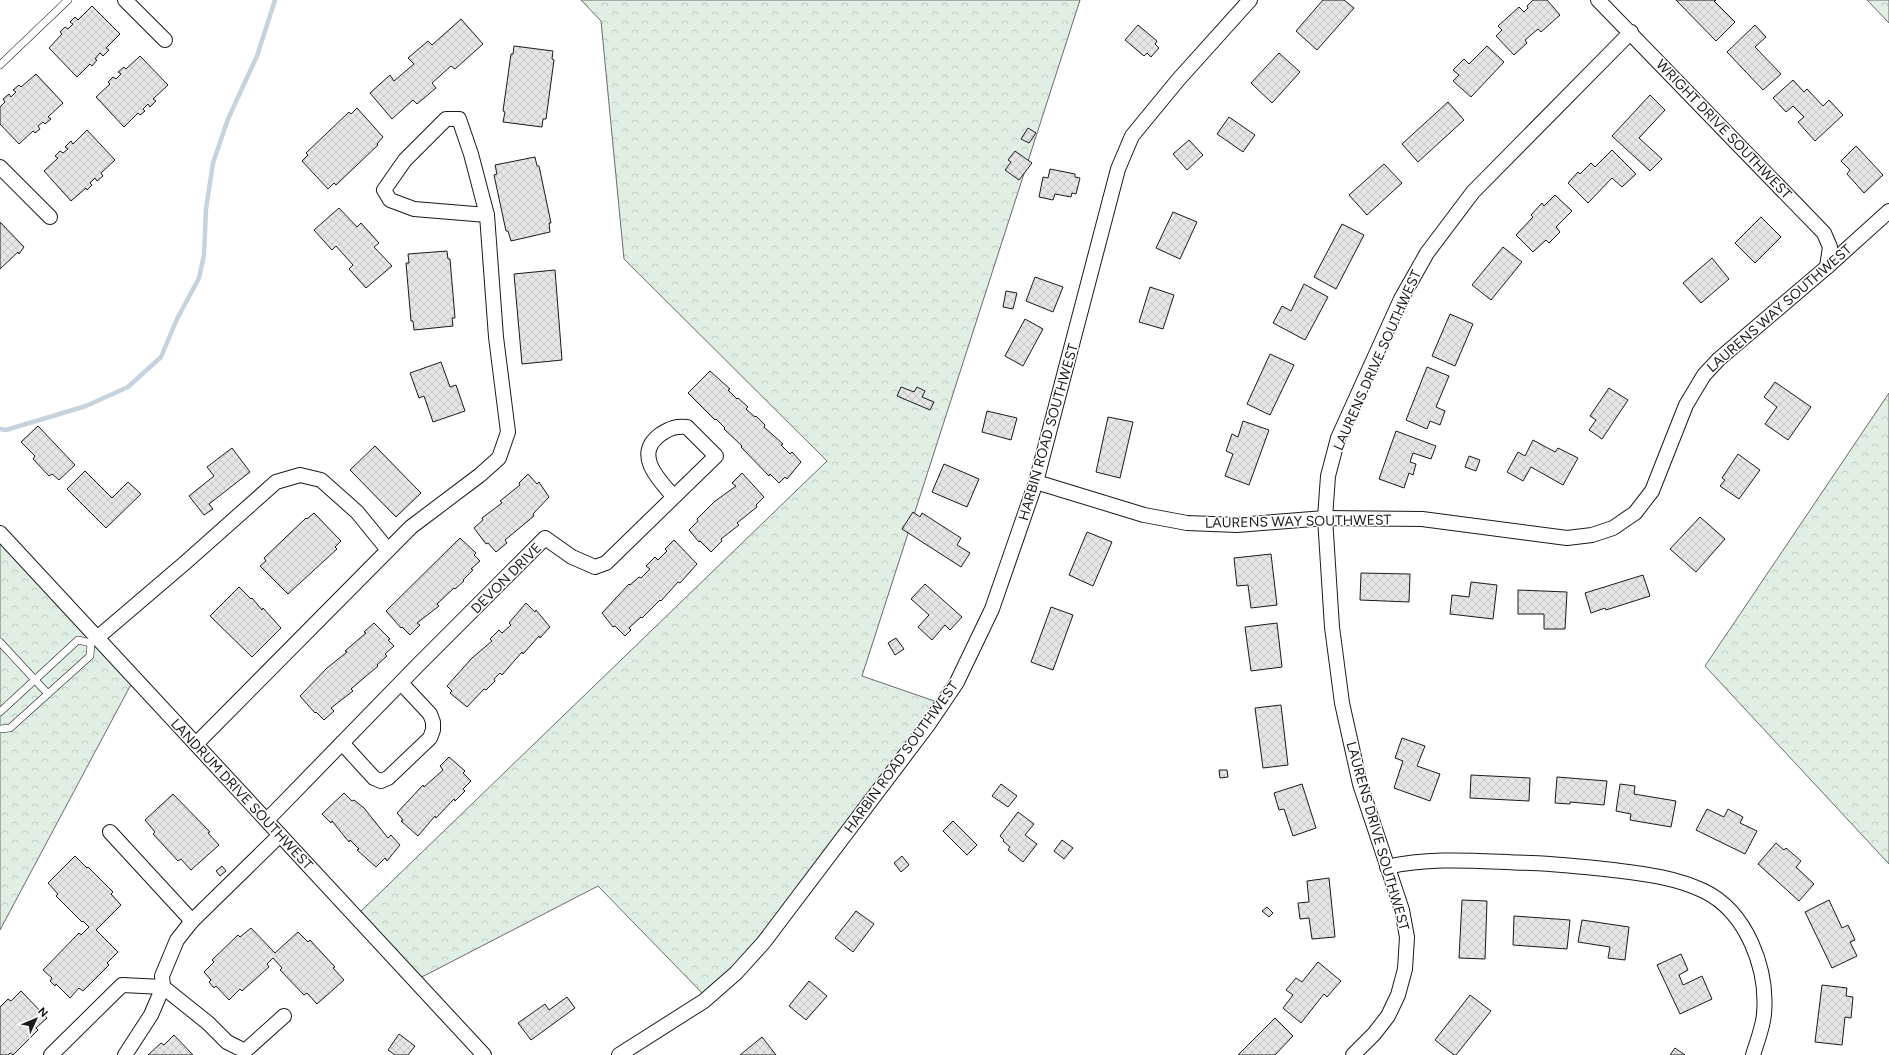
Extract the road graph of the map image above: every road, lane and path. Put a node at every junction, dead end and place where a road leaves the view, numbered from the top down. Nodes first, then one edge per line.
1 (68, 0) edge
2 (125, 0) edge
3 (1250, 0) edge
4 (1598, 0) edge
5 (1631, 32) junction
6 (165, 40) dead end
7 (0, 65) edge
8 (0, 167) edge
9 (1889, 210) edge
10 (487, 215) junction
11 (50, 217) dead end
12 (1827, 266) junction
13 (1036, 482) junction
14 (674, 496) junction
15 (1325, 518) junction
16 (0, 533) edge
17 (388, 550) junction
18 (94, 640) junction
19 (0, 642) edge
20 (35, 680) junction
21 (401, 683) junction
22 (48, 694) junction
23 (0, 712) edge
24 (0, 729) edge
25 (342, 743) junction
26 (196, 744) junction
27 (267, 820) junction
28 (110, 832) dead end
29 (280, 835) junction
30 (1387, 867) junction
31 (192, 921) junction
32 (163, 987) junction
33 (284, 1016) dead end
34 (51, 1055) edge
35 (125, 1055) edge
36 (484, 1055) edge
37 (619, 1055) edge
38 (1353, 1055) edge
39 (1753, 1055) edge

1 - 7 lane
2 - 6 street
3 - 13 street, HARBIN ROAD SOUTHWEST
4 - 5 street, WRIGHT DRIVE SOUTHWEST
5 - 12 street, WRIGHT DRIVE SOUTHWEST
5 - 15 street, LAURENS DRIVE SOUTHWEST
8 - 11 street
9 - 12 street, LAURENS WAY SOUTHWEST
10 - 10 street
10 - 17 street
12 - 15 street, LAURENS WAY SOUTHWEST
13 - 15 street, LAURENS WAY SOUTHWEST
13 - 37 street, HARBIN ROAD SOUTHWEST
14 - 14 street, DEVON DRIVE
14 - 21 street, DEVON DRIVE
15 - 30 street, LAURENS DRIVE SOUTHWEST
16 - 18 street, LANDRUM DRIVE SOUTHWEST
17 - 18 street
17 - 26 street
18 - 20 lane
18 - 22 lane
18 - 26 street, LANDRUM DRIVE SOUTHWEST
19 - 20 lane
20 - 22 lane
20 - 23 lane
21 - 25 street, DEVON DRIVE
21 - 25 street
22 - 24 lane
25 - 27 street, DEVON DRIVE
26 - 27 street, LANDRUM DRIVE SOUTHWEST
27 - 29 street, LANDRUM DRIVE SOUTHWEST
28 - 31 street
29 - 31 street
29 - 36 street, LANDRUM DRIVE SOUTHWEST
30 - 38 street, LAURENS DRIVE SOUTHWEST
30 - 39 street
31 - 32 street
32 - 33 street
32 - 34 street
32 - 35 street

